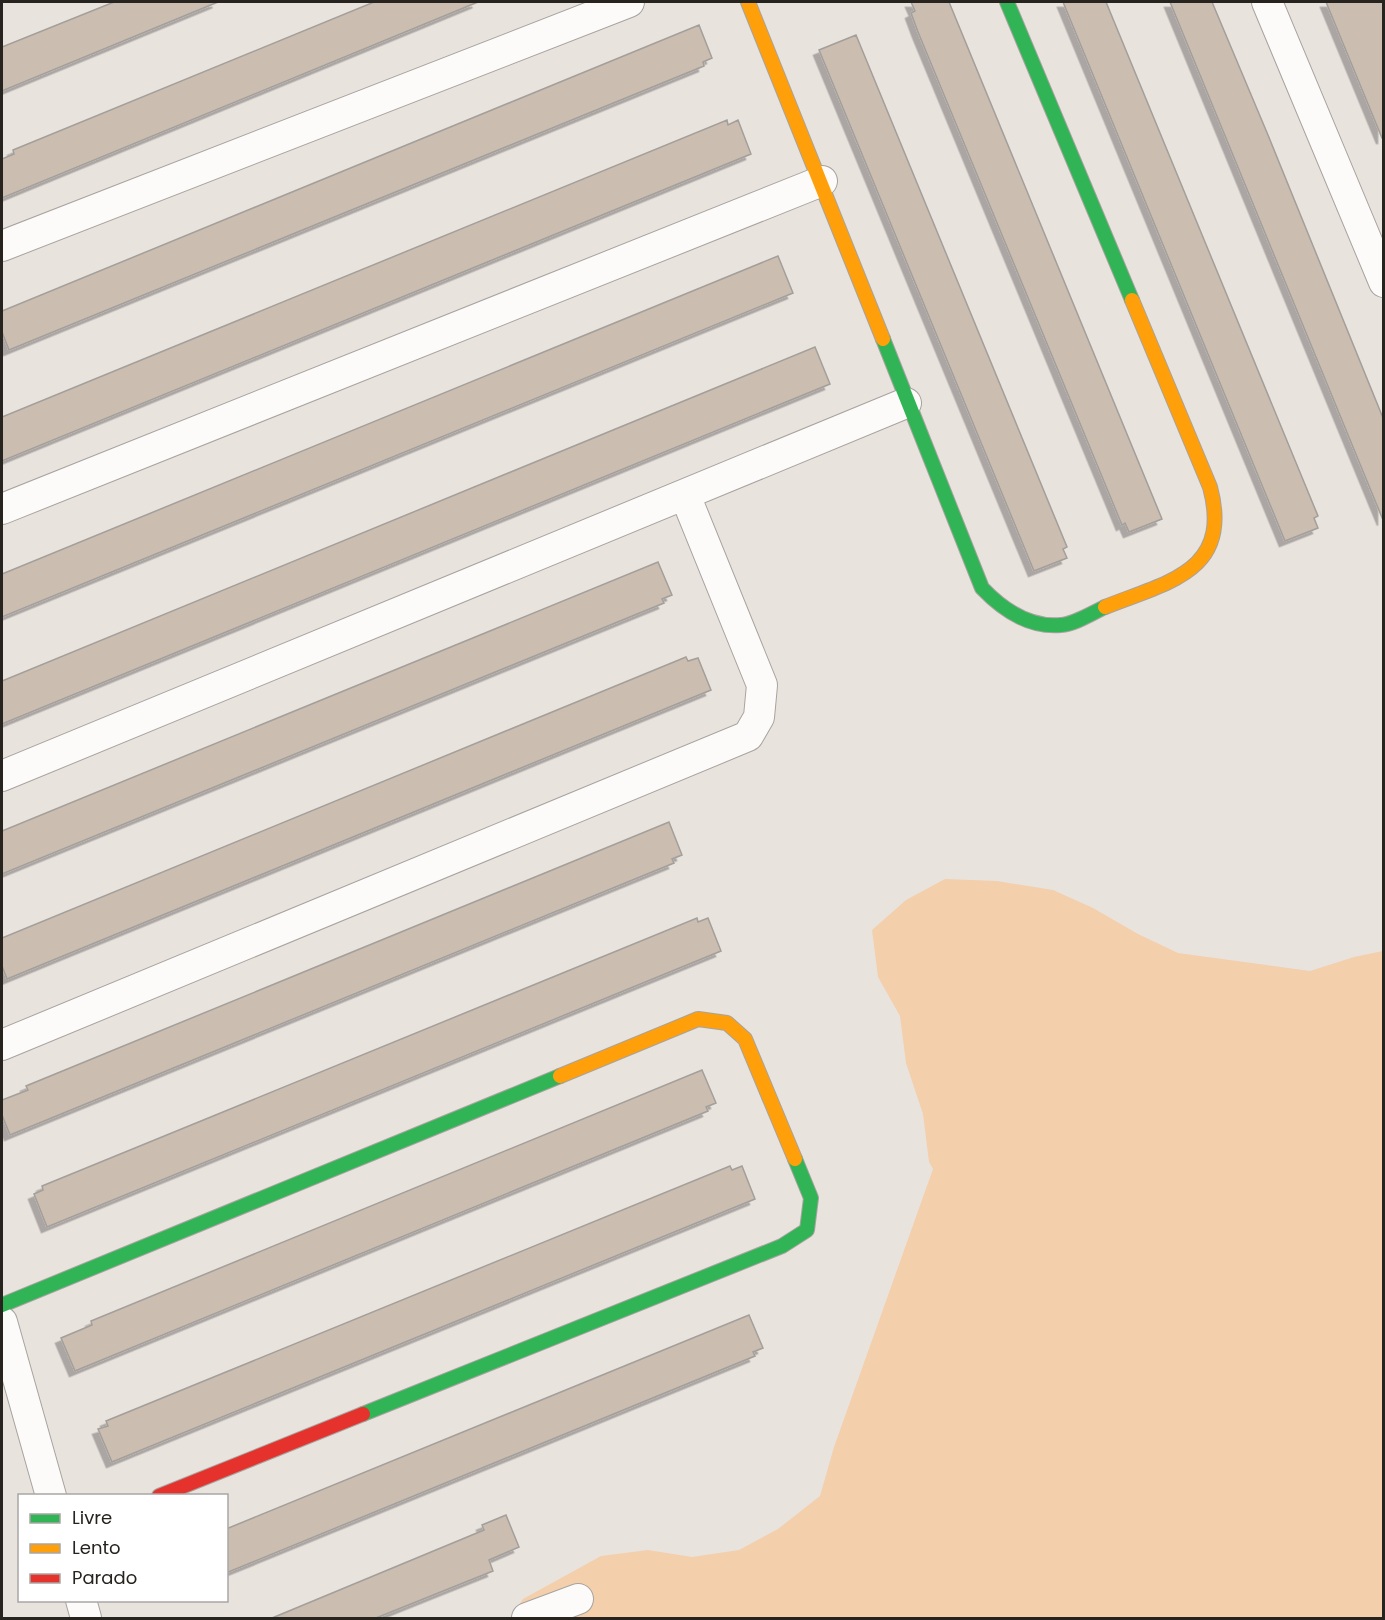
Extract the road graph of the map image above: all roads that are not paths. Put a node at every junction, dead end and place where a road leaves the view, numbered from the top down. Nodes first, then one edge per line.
1 (629, 2) edge
2 (748, 2) edge
3 (1007, 2) edge
4 (1267, 2) edge
5 (822, 181) junction
6 (2, 246) edge
7 (1383, 282) edge
8 (906, 403) junction
9 (685, 495) junction
10 (2, 509) edge
11 (2, 776) edge
12 (2, 1045) edge
13 (2, 1305) edge
14 (2, 1322) edge
15 (50, 1494) edge
16 (164, 1494) edge
17 (578, 1599) dead end
18 (82, 1602) edge
19 (86, 1618) edge
20 (527, 1618) edge

1 - 6 street
2 - 5 street
3 - 8 street
4 - 7 street
5 - 8 street
5 - 10 street
8 - 9 street
9 - 11 street
9 - 12 street
13 - 16 street
14 - 15 street
17 - 20 street
18 - 19 street

